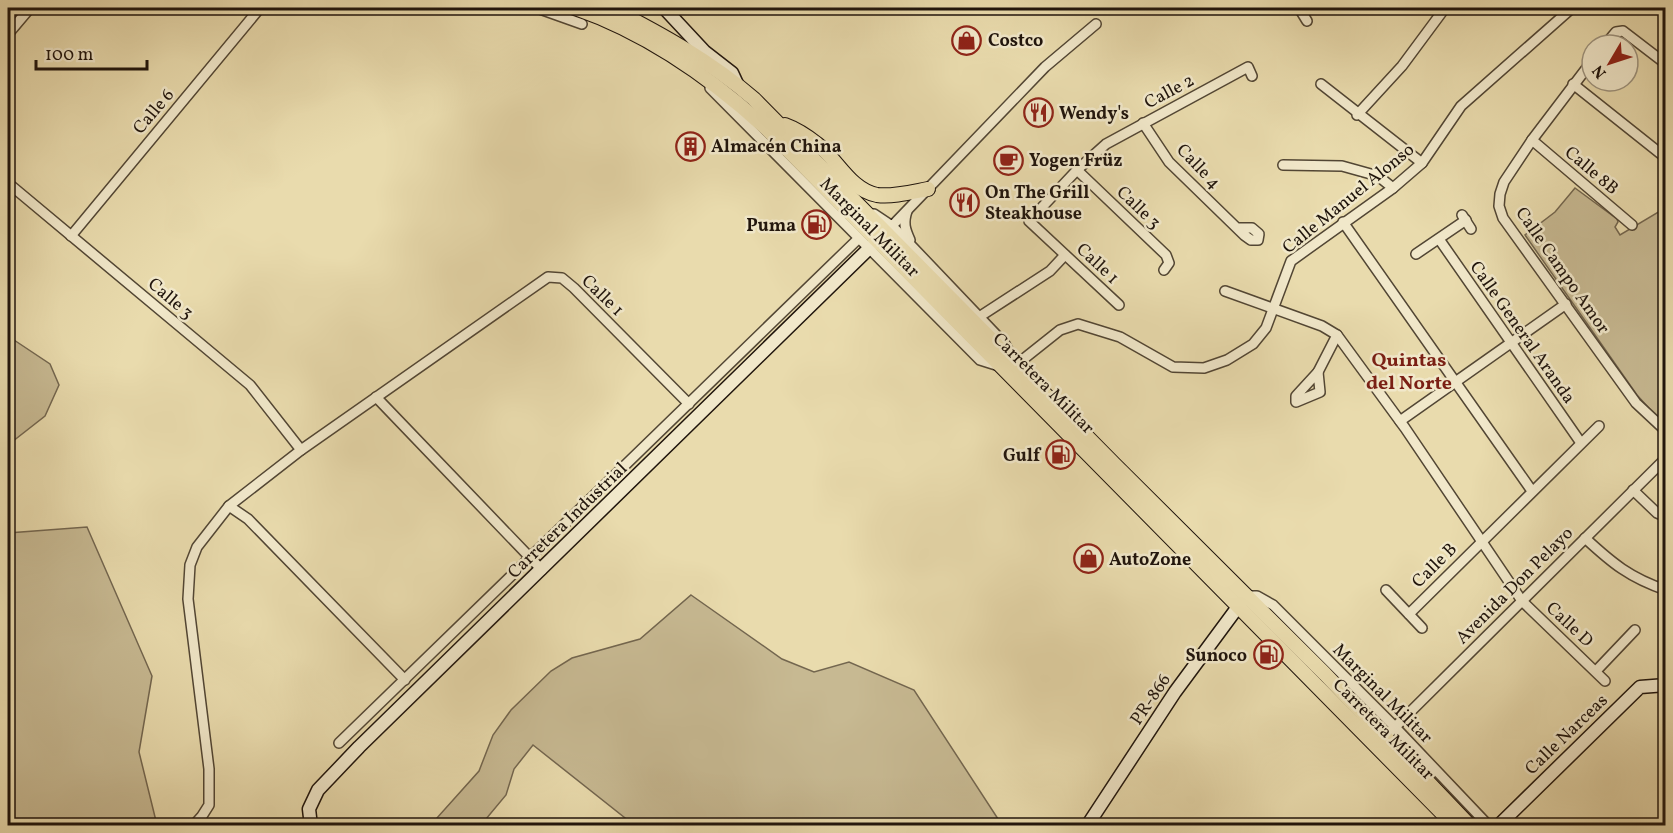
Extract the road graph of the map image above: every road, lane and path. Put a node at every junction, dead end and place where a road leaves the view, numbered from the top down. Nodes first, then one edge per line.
1 (30, 8) edge
2 (260, 8) edge
3 (541, 8) edge
4 (574, 8) edge
5 (610, 8) edge
6 (664, 8) edge
7 (1299, 8) edge
8 (1445, 8) edge
9 (1572, 8) edge
10 (674, 19) junction
11 (1307, 21) dead end
12 (582, 24) dead end
13 (1096, 24) dead end
14 (8, 34) edge
15 (662, 42) junction
16 (1640, 44) edge
17 (1665, 64) edge
18 (687, 65) junction
19 (1250, 72) dead end
20 (1580, 76) edge
21 (1321, 84) dead end
22 (1573, 84) junction
23 (738, 86) junction
24 (1357, 115) junction
25 (776, 121) junction
26 (1143, 123) junction
27 (1532, 140) junction
28 (1665, 159) edge
29 (1422, 163) junction
30 (1283, 165) dead end
31 (1077, 171) junction
32 (8, 183) edge
33 (1393, 188) junction
34 (928, 189) junction
35 (907, 210) junction
36 (1029, 221) joint
37 (1466, 221) dead end
38 (1343, 222) junction
39 (1632, 225) dead end
40 (1237, 228) dead end
41 (71, 236) junction
42 (881, 237) junction
43 (858, 238) junction
44 (1439, 239) junction
45 (914, 248) junction
46 (1416, 254) dead end
47 (1065, 255) junction
48 (1164, 270) dead end
49 (1225, 291) dead end
50 (1566, 304) junction
51 (1119, 305) dead end
52 (1274, 309) junction
53 (979, 316) junction
54 (1337, 335) junction
55 (1511, 343) junction
56 (1010, 367) junction
57 (1318, 372) dead end
58 (1455, 382) junction
59 (376, 397) junction
60 (688, 404) junction
61 (1400, 421) junction
62 (1599, 426) dead end
63 (1665, 431) edge
64 (1581, 443) junction
65 (301, 450) junction
66 (1665, 458) edge
67 (1633, 490) junction
68 (1532, 491) junction
69 (229, 506) junction
70 (1665, 517) edge
71 (1585, 538) junction
72 (1482, 541) junction
73 (530, 557) junction
74 (542, 570) junction
75 (1386, 590) dead end
76 (1665, 590) edge
77 (1242, 601) junction
78 (1522, 601) junction
79 (1409, 614) junction
80 (1422, 628) dead end
81 (1635, 630) dead end
82 (1596, 671) junction
83 (405, 680) junction
84 (1605, 681) dead end
85 (1665, 685) edge
86 (1385, 736) junction
87 (339, 743) dead end
88 (1472, 808) junction
89 (193, 825) edge
90 (311, 825) edge
91 (1087, 825) edge
92 (1455, 825) edge
93 (1470, 825) edge
94 (1480, 825) edge
95 (1489, 825) edge
96 (1498, 825) edge

1 - 14 street
2 - 41 street, Calle 6
3 - 12 street
4 - 15 main road, Carretera Militar
5 - 15 main road, Carretera Militar
6 - 10 street
7 - 11 street
8 - 24 street
9 - 29 street, Calle Manuel Alonso
10 - 15 street
10 - 23 street
13 - 34 street
15 - 18 main road, Carretera Militar
15 - 23 main road, Carretera Militar
16 - 17 street
18 - 42 main road, Carretera Militar
18 - 43 street, Marginal Militar
19 - 26 street, Calle 2
20 - 22 street, Calle Campo Amor
21 - 24 street
22 - 27 street, Calle Campo Amor
22 - 28 street
23 - 25 main road, Carretera Militar
24 - 29 street
25 - 34 main road
25 - 42 main road, Carretera Militar
26 - 31 street, Calle 2
26 - 40 street, Calle 4
27 - 39 street, Calle 8B
27 - 50 street, Calle Campo Amor
29 - 33 street, Calle Manuel Alonso
30 - 33 street
31 - 36 street, Calle 2
31 - 48 street, Calle 3
32 - 41 street, Calle 3
33 - 38 street, Calle Manuel Alonso
34 - 35 street
35 - 42 street
35 - 45 street
36 - 47 street, Calle 1
37 - 44 street
38 - 52 street, Calle Manuel Alonso
38 - 58 street
41 - 65 street, Calle 3
42 - 43 street, Marginal Militar
42 - 45 street, Marginal Militar
42 - 56 main road, Carretera Militar
42 - 56 street, Marginal Militar
42 - 74 street, Carretera Industrial
43 - 60 street
44 - 46 street
44 - 55 street, Calle General Aranda
45 - 53 street, Marginal Militar
47 - 51 street, Calle 1
47 - 53 street
49 - 52 street
50 - 55 street
50 - 63 street, Calle Campo Amor
52 - 54 street
52 - 56 street, Calle Manuel Alonso
53 - 56 street, Marginal Militar
54 - 57 street
54 - 61 street, Calle D
55 - 58 street
55 - 64 street, Calle General Aranda
56 - 77 main road, Carretera Militar
58 - 61 street
58 - 68 street
59 - 60 street, Calle 1
59 - 65 street, Calle 1
59 - 73 street
60 - 73 street
61 - 72 street, Calle D
62 - 64 street, Calle B
64 - 68 street, Calle B
65 - 69 street, Calle 1
66 - 67 street, Avenida Don Pelayo
67 - 70 street
67 - 71 street, Avenida Don Pelayo
68 - 72 street, Calle B
69 - 83 street
69 - 89 street, Calle 1
71 - 76 street
71 - 78 street, Avenida Don Pelayo
72 - 78 street, Calle D
72 - 79 street, Calle B
73 - 74 street
73 - 83 street
74 - 90 street, Carretera Industrial
75 - 79 street
77 - 86 main road, Carretera Militar
77 - 86 street, Marginal Militar
77 - 91 street, PR-866 / PR-866
78 - 82 street, Calle D
78 - 86 street, Avenida Don Pelayo
79 - 80 street
81 - 82 street, Calle D
82 - 84 street, Calle D
83 - 87 street
85 - 96 street, Calle Narceas
86 - 88 street, Marginal Militar
86 - 92 main road, Carretera Militar
86 - 93 main road, Carretera Militar
88 - 94 street
88 - 95 street, Marginal Militar

